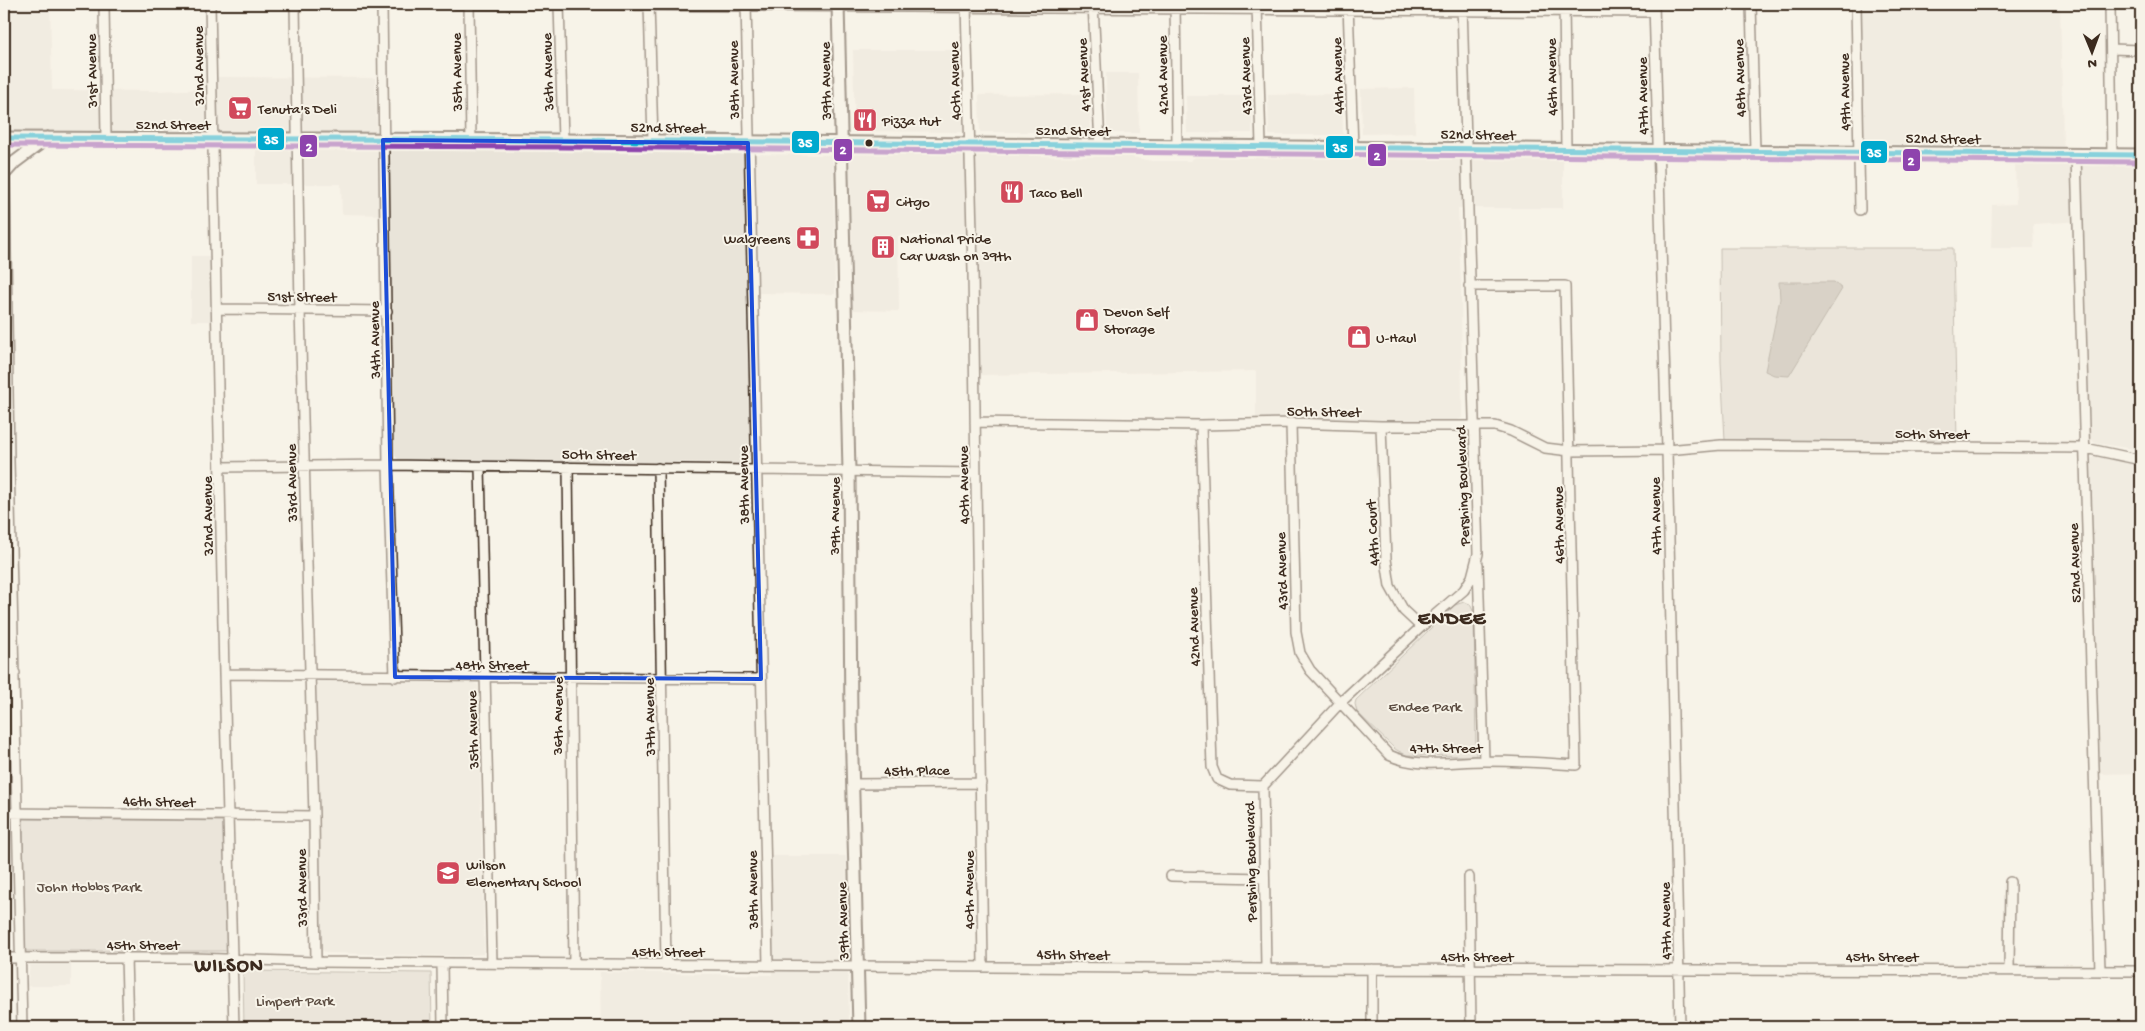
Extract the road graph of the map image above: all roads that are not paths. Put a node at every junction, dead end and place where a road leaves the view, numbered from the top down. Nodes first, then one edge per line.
1 (104, 4) edge
2 (210, 4) edge
3 (295, 4) edge
4 (382, 4) edge
5 (456, 4) edge
6 (469, 4) edge
7 (559, 4) edge
8 (649, 4) edge
9 (1751, 4) edge
10 (1856, 4) edge
11 (2110, 4) edge
12 (746, 5) edge
13 (838, 5) edge
14 (966, 6) edge
15 (1093, 6) edge
16 (1175, 6) edge
17 (1257, 6) edge
18 (1348, 7) edge
19 (1462, 7) edge
20 (1564, 7) edge
21 (1654, 8) edge
22 (2111, 49) junction
23 (2141, 50) edge
24 (4, 110) edge
25 (4, 138) edge
26 (47, 138) junction
27 (106, 138) junction
28 (214, 139) junction
29 (299, 140) junction
30 (383, 140) junction
31 (563, 140) junction
32 (471, 141) junction
33 (653, 142) junction
34 (748, 143) junction
35 (840, 144) junction
36 (970, 144) junction
37 (1100, 145) junction
38 (1177, 146) junction
39 (1261, 147) junction
40 (1353, 148) junction
41 (1466, 149) junction
42 (1566, 150) junction
43 (1657, 150) junction
44 (1755, 151) junction
45 (1859, 151) junction
46 (2076, 155) junction
47 (2112, 155) junction
48 (2141, 155) edge
49 (5, 173) edge
50 (1860, 210) dead end
51 (1469, 286) junction
52 (5, 308) edge
53 (217, 309) junction
54 (300, 310) junction
55 (387, 311) junction
56 (975, 422) junction
57 (1291, 423) junction
58 (1201, 425) junction
59 (1474, 425) junction
60 (1381, 426) junction
61 (2085, 448) junction
62 (1667, 450) junction
63 (1570, 451) junction
64 (6, 460) edge
65 (2141, 460) edge
66 (388, 465) junction
67 (305, 466) junction
68 (220, 467) junction
69 (480, 467) junction
70 (568, 467) junction
71 (658, 468) junction
72 (756, 470) junction
73 (849, 471) junction
74 (976, 473) junction
75 (1478, 554) junction
76 (1421, 627) junction
77 (4, 673) edge
78 (15, 673) junction
79 (224, 674) junction
80 (310, 675) junction
81 (395, 677) junction
82 (484, 677) junction
83 (571, 678) junction
84 (662, 678) junction
85 (761, 679) junction
86 (1341, 702) junction
87 (1484, 761) junction
88 (1576, 765) joint
89 (981, 783) junction
90 (853, 784) junction
91 (1263, 786) junction
92 (4, 813) edge
93 (16, 813) junction
94 (228, 816) junction
95 (314, 816) junction
96 (1170, 876) dead end
97 (1469, 877) dead end
98 (1264, 878) junction
99 (2010, 882) dead end
100 (126, 957) junction
101 (4, 958) edge
102 (20, 958) junction
103 (232, 959) junction
104 (316, 962) junction
105 (442, 963) junction
106 (492, 963) junction
107 (574, 964) junction
108 (666, 965) junction
109 (768, 965) junction
110 (858, 965) junction
111 (983, 966) junction
112 (1266, 969) junction
113 (1372, 969) junction
114 (1470, 970) junction
115 (1680, 970) junction
116 (2010, 970) junction
117 (2100, 970) junction
118 (2141, 971) edge
119 (22, 1027) edge
120 (128, 1027) edge
121 (234, 1027) edge
122 (443, 1027) edge
123 (859, 1027) edge
124 (1372, 1027) edge
125 (1471, 1027) edge
126 (1680, 1027) edge

1 - 27 street, 31st Avenue
2 - 28 street, 32nd Avenue
3 - 29 street, 33rd Avenue
4 - 30 street, 34th Avenue
5 - 6 street
6 - 7 street
6 - 32 street, 35th Avenue
7 - 8 street
7 - 31 street, 36th Avenue
8 - 12 street
8 - 33 street
9 - 44 street, 48th Avenue
10 - 45 street, 49th Avenue
11 - 22 street
12 - 13 street
12 - 34 street, 38th Avenue
13 - 14 street
13 - 35 main road, 39th Avenue
14 - 15 street
14 - 36 street, 40th Avenue
15 - 16 street
15 - 37 street, 41st Avenue
16 - 17 street
16 - 38 street, 42nd Avenue
17 - 18 street
17 - 39 street, 43rd Avenue
18 - 19 street
18 - 40 street, 44th Avenue
19 - 20 street
19 - 41 street, Pershing Boulevard
20 - 21 street
20 - 42 street, 46th Avenue
21 - 43 street, 47th Avenue
22 - 23 street
22 - 47 street
24 - 25 street
25 - 26 main road, 52nd Street
25 - 49 street
26 - 27 main road, 52nd Street
26 - 49 main road
27 - 28 main road, 52nd Street
28 - 29 main road, 52nd Street
28 - 53 street, 32nd Avenue
29 - 30 main road, 52nd Street
29 - 54 street, 33rd Avenue
30 - 32 main road, 52nd Street
30 - 55 street, 34th Avenue
31 - 32 main road, 52nd Street
31 - 33 main road, 52nd Street
33 - 34 main road, 52nd Street
34 - 35 main road, 52nd Street
34 - 72 street, 38th Avenue
35 - 36 main road, 52nd Street
35 - 73 main road, 39th Avenue
36 - 37 main road, 52nd Street
36 - 56 street, 40th Avenue
37 - 38 main road, 52nd Street
38 - 39 main road, 52nd Street
39 - 40 main road, 52nd Street
40 - 41 main road, 52nd Street
41 - 42 main road, 52nd Street
41 - 51 street, Pershing Boulevard
42 - 43 main road, 52nd Street
43 - 44 main road, 52nd Street
43 - 62 street, 47th Avenue
44 - 45 main road, 52nd Street
45 - 46 main road, 52nd Street
45 - 50 street, 49th Avenue
46 - 47 main road, 52nd Street
46 - 61 street, 52nd Avenue
47 - 48 main road, 52nd Street
49 - 52 street
51 - 59 street, Pershing Boulevard
51 - 63 street, 46th Avenue
52 - 64 street
53 - 54 street, 51st Street
53 - 68 street, 32nd Avenue
54 - 55 street, 51st Street
54 - 67 street, 33rd Avenue
55 - 66 street, 34th Avenue
56 - 58 street, 50th Street
56 - 74 street, 40th Avenue
57 - 58 street, 50th Street
57 - 60 street, 50th Street
57 - 86 street, 43rd Avenue
58 - 91 street, 42nd Avenue
59 - 60 street, 50th Street
59 - 63 street, 50th Street
59 - 75 street, Pershing Boulevard
60 - 76 street, 44th Court
61 - 62 street, 50th Street
61 - 65 street, 50th Street
61 - 117 street, 52nd Avenue
62 - 63 street, 50th Street
62 - 115 street, 47th Avenue
63 - 88 street, 46th Avenue
64 - 78 street
66 - 67 street, 50th Street
66 - 69 street, 50th Street
66 - 81 street, 34th Avenue
67 - 68 street, 50th Street
67 - 80 street, 33rd Avenue
68 - 79 street, 32nd Avenue
69 - 70 street, 50th Street
69 - 82 street, 35th Avenue
70 - 71 street, 50th Street
70 - 83 street, 36th Avenue
71 - 72 street, 50th Street
71 - 84 street, 37th Avenue
72 - 73 street, 50th Street
72 - 85 street, 38th Avenue
73 - 74 street, 50th Street
73 - 90 main road, 39th Avenue
74 - 89 street, 40th Avenue
75 - 76 street, Pershing Boulevard
75 - 87 street
76 - 86 street, Pershing Boulevard
77 - 78 street
78 - 93 street
79 - 80 street, 48th Street
79 - 94 street, 32nd Avenue
80 - 81 street, 48th Street
80 - 95 street, 33rd Avenue
81 - 82 street, 48th Street
82 - 83 street, 48th Street
82 - 106 street, 35th Avenue
83 - 84 street, 48th Street
83 - 107 street, 36th Avenue
84 - 85 street, 48th Street
84 - 108 street, 37th Avenue
85 - 109 street, 38th Avenue
86 - 87 street, 47th Street
86 - 91 street, Pershing Boulevard
87 - 88 street, 47th Street
89 - 90 street, 45th Place
89 - 111 street, 40th Avenue
90 - 110 main road, 39th Avenue
91 - 98 street, Pershing Boulevard
92 - 93 street, 46th Street
93 - 94 street, 46th Street
93 - 102 street
94 - 95 street, 46th Street
94 - 103 street, 32nd Avenue
95 - 104 street, 33rd Avenue
96 - 98 street
97 - 114 street
98 - 112 street, Pershing Boulevard
99 - 116 street
100 - 102 street, 45th Street
100 - 103 street, 45th Street
100 - 120 street
101 - 102 street, 45th Street
102 - 119 street
103 - 104 street, 45th Street
103 - 121 street, 32nd Avenue
104 - 105 street, 45th Street
105 - 106 street, 45th Street
105 - 122 street
106 - 107 street, 45th Street
107 - 108 street, 45th Street
108 - 109 street, 45th Street
109 - 110 street, 45th Street
110 - 111 street, 45th Street
110 - 123 main road, 39th Avenue
111 - 112 street, 45th Street
112 - 113 street, 45th Street
113 - 114 street, 45th Street
113 - 124 street
114 - 115 street, 45th Street
114 - 125 street
115 - 116 street, 45th Street
115 - 126 street, 47th Avenue
116 - 117 street, 45th Street
117 - 118 street, 45th Street

